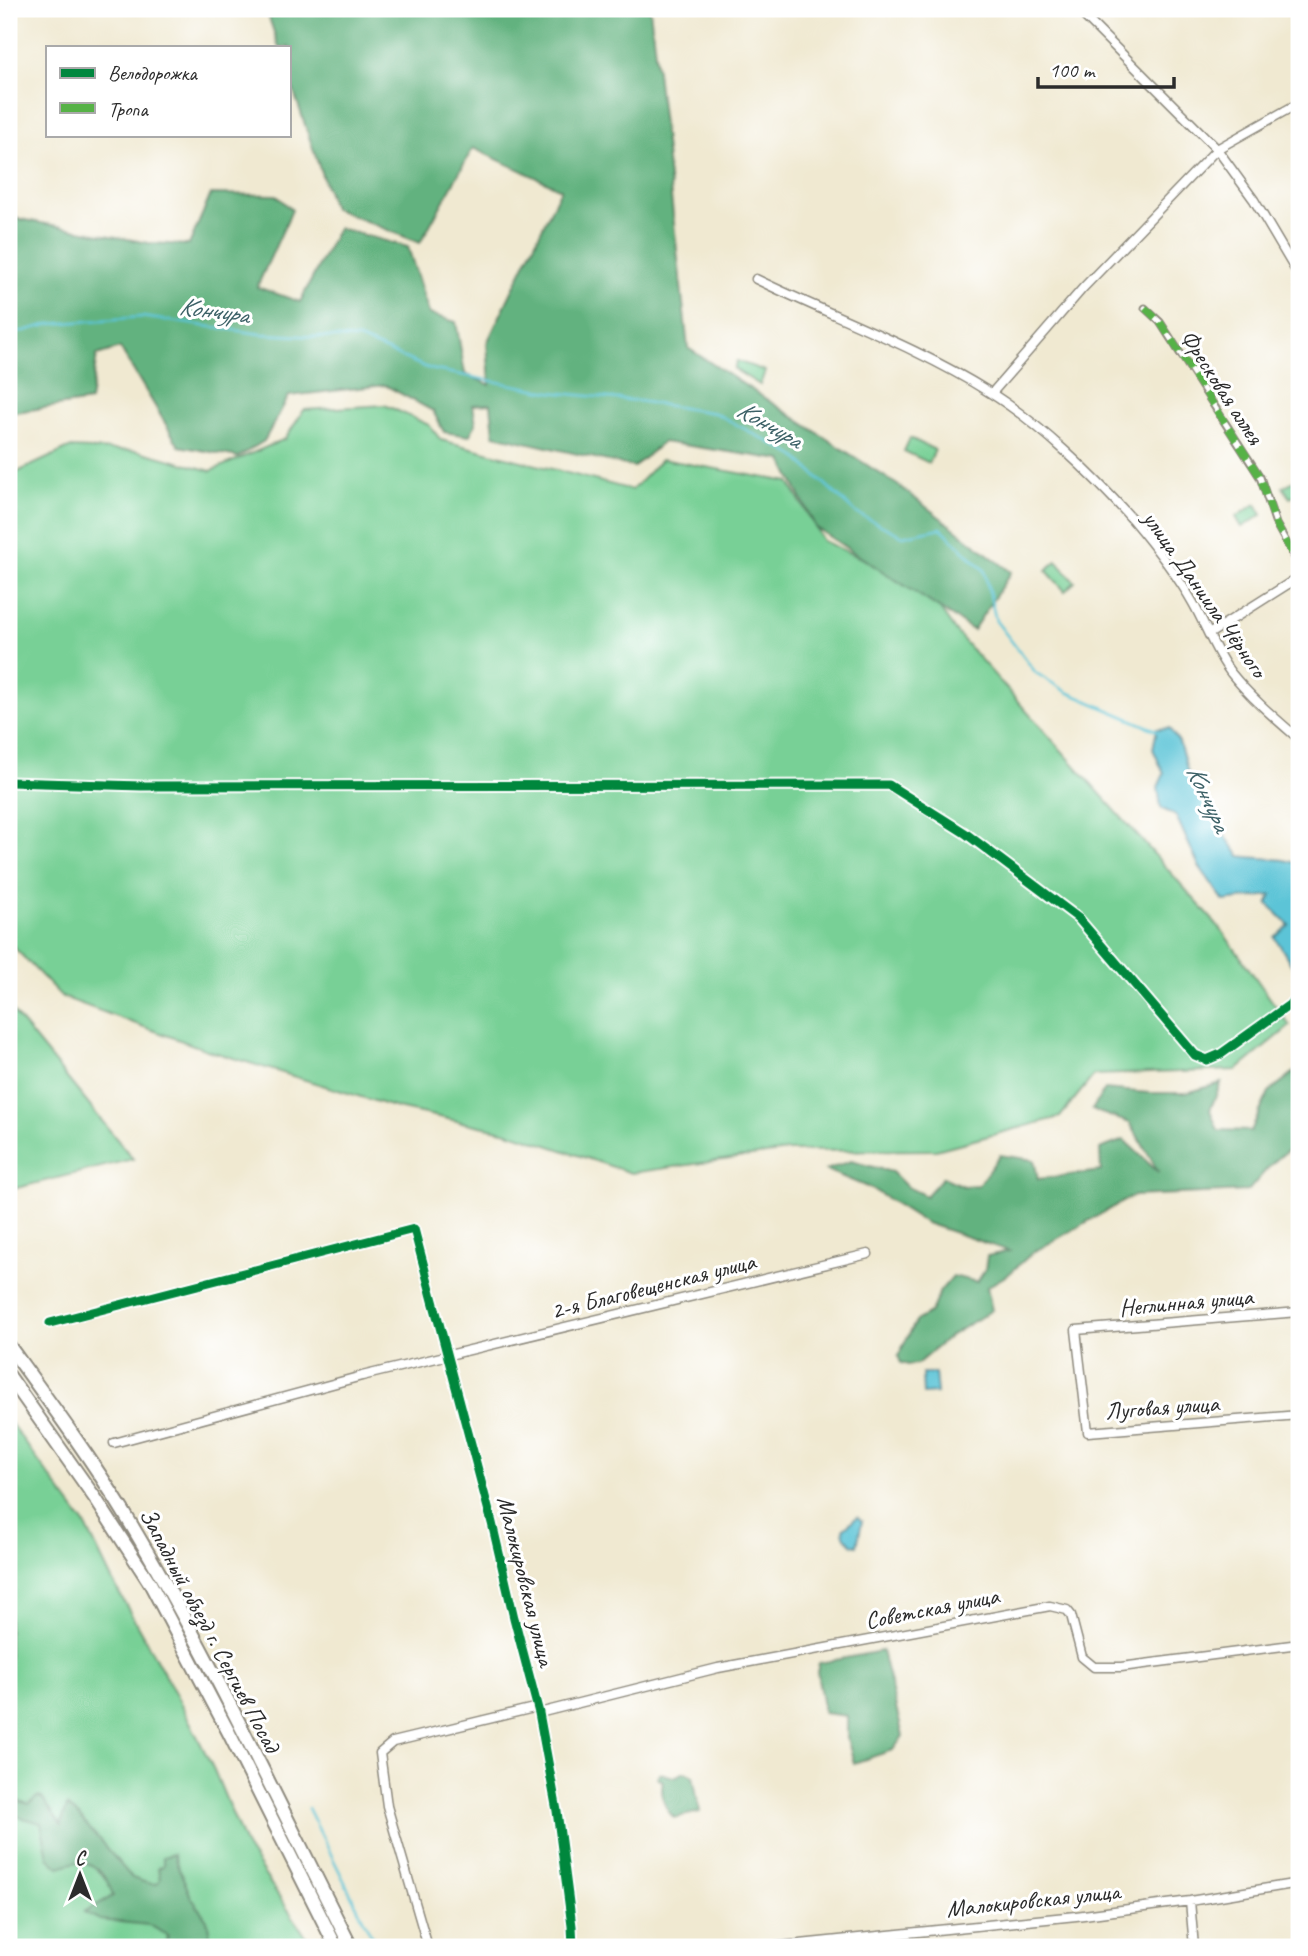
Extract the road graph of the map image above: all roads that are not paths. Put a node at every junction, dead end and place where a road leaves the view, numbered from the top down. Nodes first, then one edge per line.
1 (1077, 9) edge
2 (1299, 103) edge
3 (1217, 149) junction
4 (1299, 276) edge
5 (756, 279) dead end
6 (1145, 308) dead end
7 (992, 393) junction
8 (1299, 565) edge
9 (1299, 577) edge
10 (1209, 634) junction
11 (1299, 740) edge
12 (9, 782) edge
13 (1299, 998) edge
14 (868, 1254) dead end
15 (1299, 1312) edge
16 (50, 1323) dead end
17 (1076, 1330) joint
18 (9, 1346) edge
19 (447, 1357) junction
20 (9, 1376) edge
21 (1299, 1415) edge
22 (114, 1443) dead end
23 (1299, 1644) edge
24 (538, 1710) junction
25 (1299, 1883) edge
26 (1190, 1901) junction
27 (335, 1947) edge
28 (351, 1947) edge
29 (428, 1947) edge
30 (573, 1947) edge
31 (770, 1947) edge
32 (1194, 1947) edge

1 - 3 street
2 - 3 street
3 - 4 street
3 - 7 street
5 - 7 street, улица Даниила Чёрного
6 - 8 street, Фресковая аллея
7 - 10 street, улица Даниила Чёрного
9 - 10 street
10 - 11 street, улица Даниила Чёрного
12 - 13 street
14 - 19 street, 2-я Благовещенская улица
15 - 17 street, Неглинная улица
16 - 19 street, Малокировская улица
17 - 21 street, Луговая улица
18 - 28 main road, Западный объезд г. Сергиев Посад
19 - 22 street, 2-я Благовещенская улица
19 - 24 street, Малокировская улица
20 - 27 main road, Западный объезд г. Сергиев Посад
23 - 24 street, Советская улица
24 - 29 street, Советская улица
24 - 30 street, Малокировская улица
25 - 26 street, Малокировская улица
26 - 31 street, Малокировская улица
26 - 32 street

